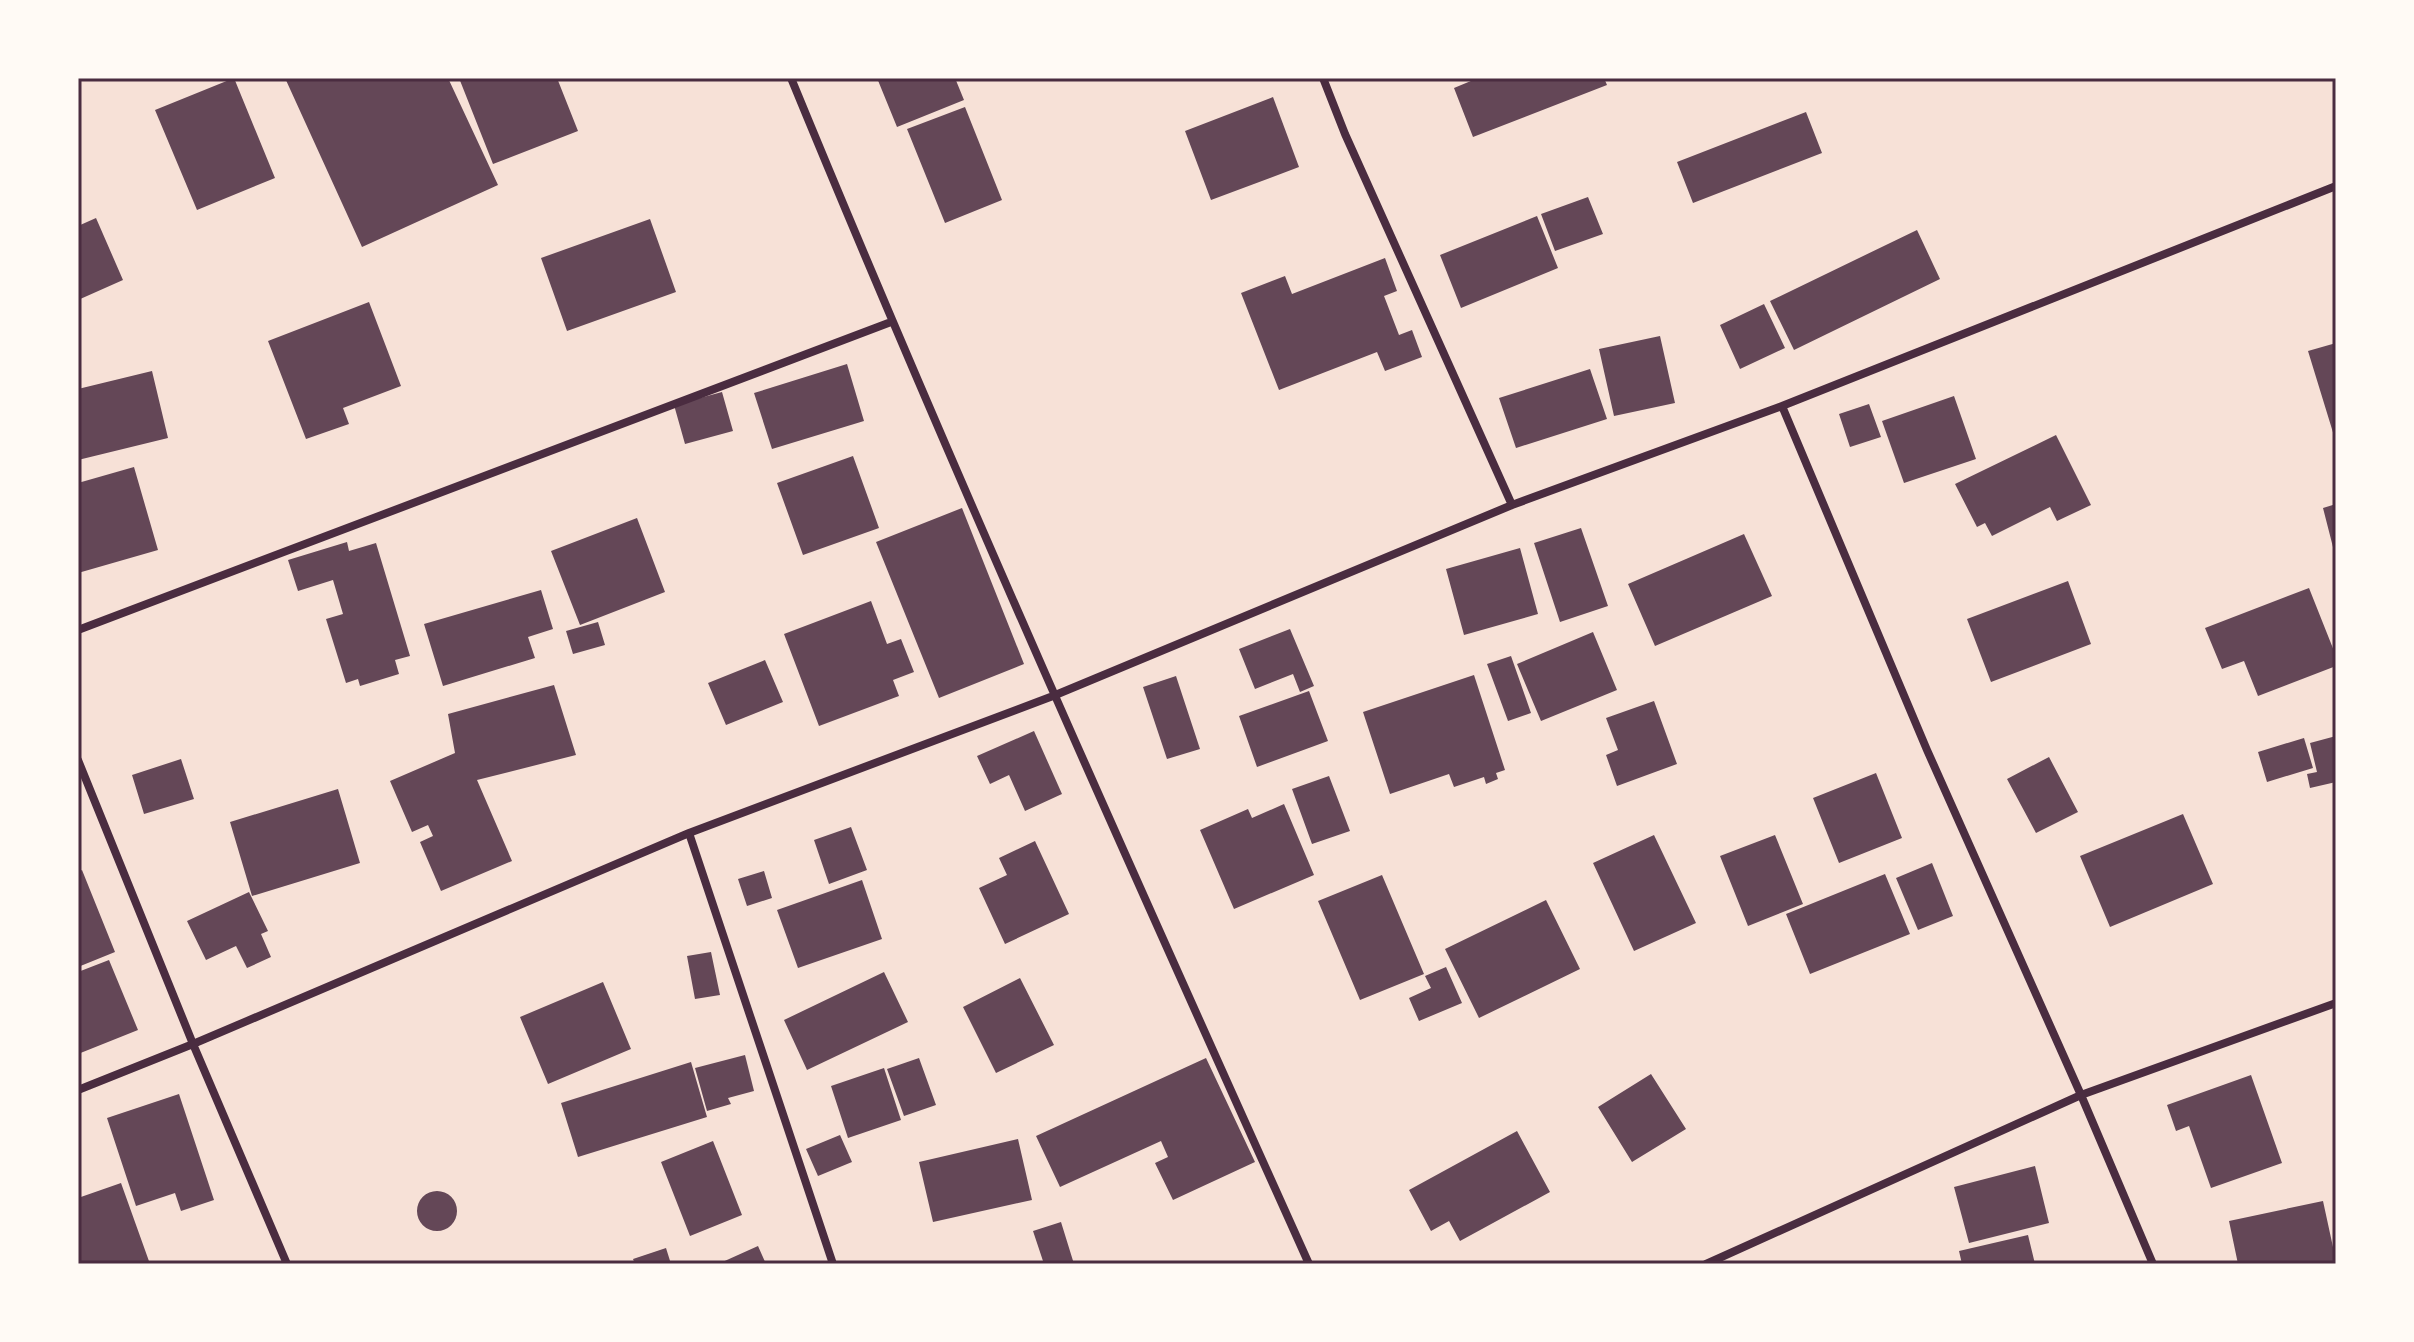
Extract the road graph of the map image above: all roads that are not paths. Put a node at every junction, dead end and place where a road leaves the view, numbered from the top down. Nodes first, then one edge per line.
1 (791, 78) edge
2 (1323, 78) edge
3 (2336, 186) edge
4 (891, 322) junction
5 (1782, 406) junction
6 (1512, 505) junction
7 (78, 630) edge
8 (1053, 696) junction
9 (78, 760) edge
10 (689, 833) junction
11 (2336, 1003) edge
12 (193, 1044) junction
13 (78, 1090) edge
14 (2081, 1095) junction
15 (287, 1264) edge
16 (833, 1264) edge
17 (1309, 1264) edge
18 (1706, 1264) edge
19 (2153, 1264) edge

1 - 4 street
2 - 6 street
3 - 5 street
4 - 7 street
4 - 8 street
5 - 6 street
5 - 14 street
6 - 8 street
8 - 10 street
8 - 17 street
9 - 12 street
10 - 12 street
10 - 16 street
11 - 14 street
12 - 13 street
12 - 15 street
14 - 18 street
14 - 19 street

